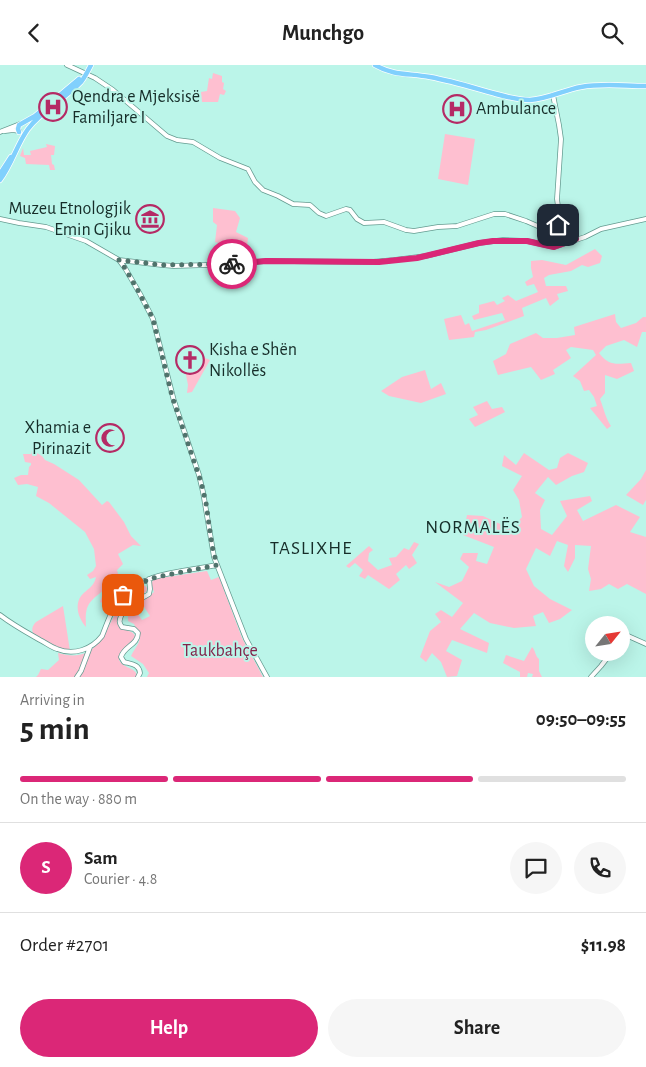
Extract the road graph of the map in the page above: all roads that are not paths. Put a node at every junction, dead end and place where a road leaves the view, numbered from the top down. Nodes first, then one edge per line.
1 (67, 65) edge
2 (89, 65) edge
3 (374, 65) edge
4 (86, 73) junction
5 (646, 85) edge
6 (553, 95) junction
7 (21, 124) junction
8 (27, 131) junction
9 (19, 132) junction
10 (0, 174) edge
11 (0, 180) edge
12 (0, 219) edge
13 (646, 219) edge
14 (553, 233) junction
15 (576, 239) junction
16 (119, 260) junction
17 (217, 565) junction
18 (149, 579) junction
19 (0, 615) edge
20 (630, 637) edge
21 (646, 644) edge
22 (90, 647) junction
23 (604, 661) edge
24 (77, 677) edge
25 (138, 677) edge
26 (267, 677) edge
27 (591, 677) edge

1 - 4 street
2 - 4 main road
3 - 6 main road
4 - 7 main road
4 - 8 main road
4 - 14 street
5 - 6 main road
6 - 14 street
7 - 8 main road
7 - 9 main road
7 - 9 street
8 - 9 main road
8 - 11 main road
9 - 10 main road
12 - 16 street
13 - 15 street
14 - 15 street
15 - 16 street
16 - 17 street
17 - 18 street
17 - 26 street
18 - 22 street
18 - 25 street
19 - 22 street
20 - 21 street
22 - 24 street
23 - 27 street

